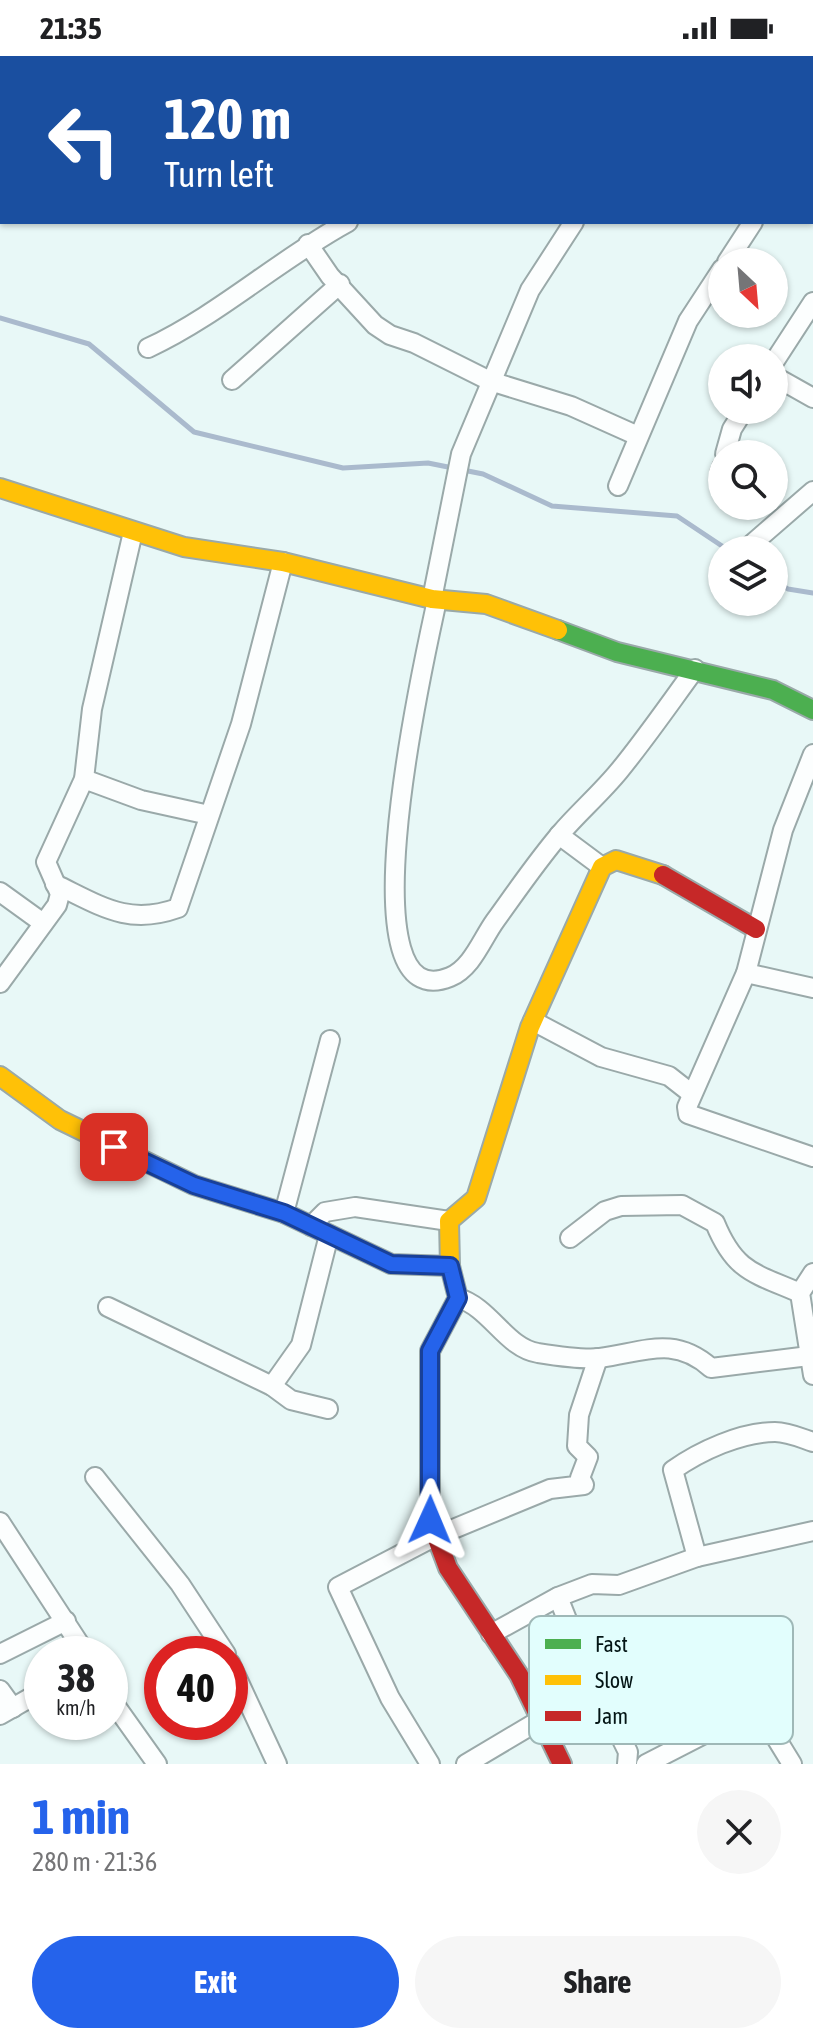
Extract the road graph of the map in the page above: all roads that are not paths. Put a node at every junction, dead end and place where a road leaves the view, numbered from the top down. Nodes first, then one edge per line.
1 (344, 224) edge
2 (573, 224) edge
3 (752, 224) edge
4 (308, 244) junction
5 (736, 248) edge
6 (340, 284) junction
7 (708, 290) edge
8 (813, 302) edge
9 (786, 344) edge
10 (148, 348) dead end
11 (232, 380) dead end
12 (490, 381) junction
13 (788, 384) edge
14 (813, 398) edge
15 (638, 436) junction
16 (618, 486) dead end
17 (0, 488) edge
18 (813, 491) edge
19 (133, 532) junction
20 (761, 536) edge
21 (283, 562) junction
22 (434, 600) junction
23 (695, 669) junction
24 (813, 710) edge
25 (813, 754) edge
26 (84, 779) junction
27 (209, 815) junction
28 (559, 835) junction
29 (602, 867) junction
30 (55, 884) junction
31 (0, 892) edge
32 (43, 923) junction
33 (756, 929) junction
34 (746, 973) junction
35 (0, 983) edge
36 (813, 988) edge
37 (533, 1021) junction
38 (330, 1040) dead end
39 (0, 1076) edge
40 (692, 1094) junction
41 (813, 1157) edge
42 (284, 1213) junction
43 (449, 1221) junction
44 (311, 1226) junction
45 (329, 1235) junction
46 (570, 1238) dead end
47 (450, 1266) junction
48 (809, 1281) edge
49 (458, 1298) junction
50 (108, 1307) dead end
51 (809, 1356) junction
52 (598, 1358) junction
53 (813, 1375) edge
54 (272, 1386) junction
55 (328, 1409) dead end
56 (813, 1442) edge
57 (95, 1477) dead end
58 (813, 1531) edge
59 (2, 1533) edge
60 (434, 1537) junction
61 (697, 1557) junction
62 (558, 1597) junction
63 (566, 1616) edge
64 (66, 1621) junction
65 (491, 1634) junction
66 (75, 1636) edge
67 (214, 1636) edge
68 (0, 1654) edge
69 (0, 1690) edge
70 (529, 1696) edge
71 (248, 1702) edge
72 (7, 1712) edge
73 (128, 1723) edge
74 (529, 1727) edge
75 (552, 1744) edge
76 (685, 1744) edge
77 (780, 1744) edge
78 (627, 1758) edge
79 (648, 1763) edge
80 (157, 1764) edge
81 (277, 1764) edge
82 (430, 1764) edge
83 (466, 1764) edge
84 (562, 1764) edge
85 (792, 1764) edge

1 - 4 street
2 - 12 street
3 - 5 street
4 - 6 street
4 - 10 street
6 - 11 street
6 - 12 street
7 - 15 street
8 - 9 street
12 - 15 street
12 - 22 street
13 - 14 street
15 - 16 street
17 - 19 street
18 - 20 street
19 - 21 street
19 - 26 street
21 - 22 street
21 - 27 street
22 - 23 street
22 - 28 street
23 - 24 street
23 - 28 street
25 - 33 street
26 - 27 street
26 - 30 street
27 - 30 street
28 - 29 street
29 - 33 street
29 - 37 street
30 - 32 street
31 - 32 street
32 - 35 street
33 - 34 street
34 - 36 street
34 - 40 street
37 - 40 street
37 - 43 street
38 - 42 street
39 - 42 street
40 - 41 street
42 - 44 street
43 - 44 street
43 - 47 street
44 - 45 street
45 - 47 street
45 - 54 street
46 - 48 street
47 - 49 street
48 - 51 street
49 - 52 street
49 - 60 street
50 - 54 street
51 - 52 street
51 - 53 street
52 - 60 street
54 - 55 street
56 - 61 street
57 - 67 street
58 - 61 street
59 - 64 street
60 - 65 street
60 - 82 street
61 - 62 street
62 - 63 street
62 - 65 street
64 - 66 street
64 - 68 street
65 - 70 street
69 - 72 street
71 - 81 street
73 - 80 street
74 - 83 street
75 - 84 street
76 - 79 street
77 - 85 street
78 - 79 street

